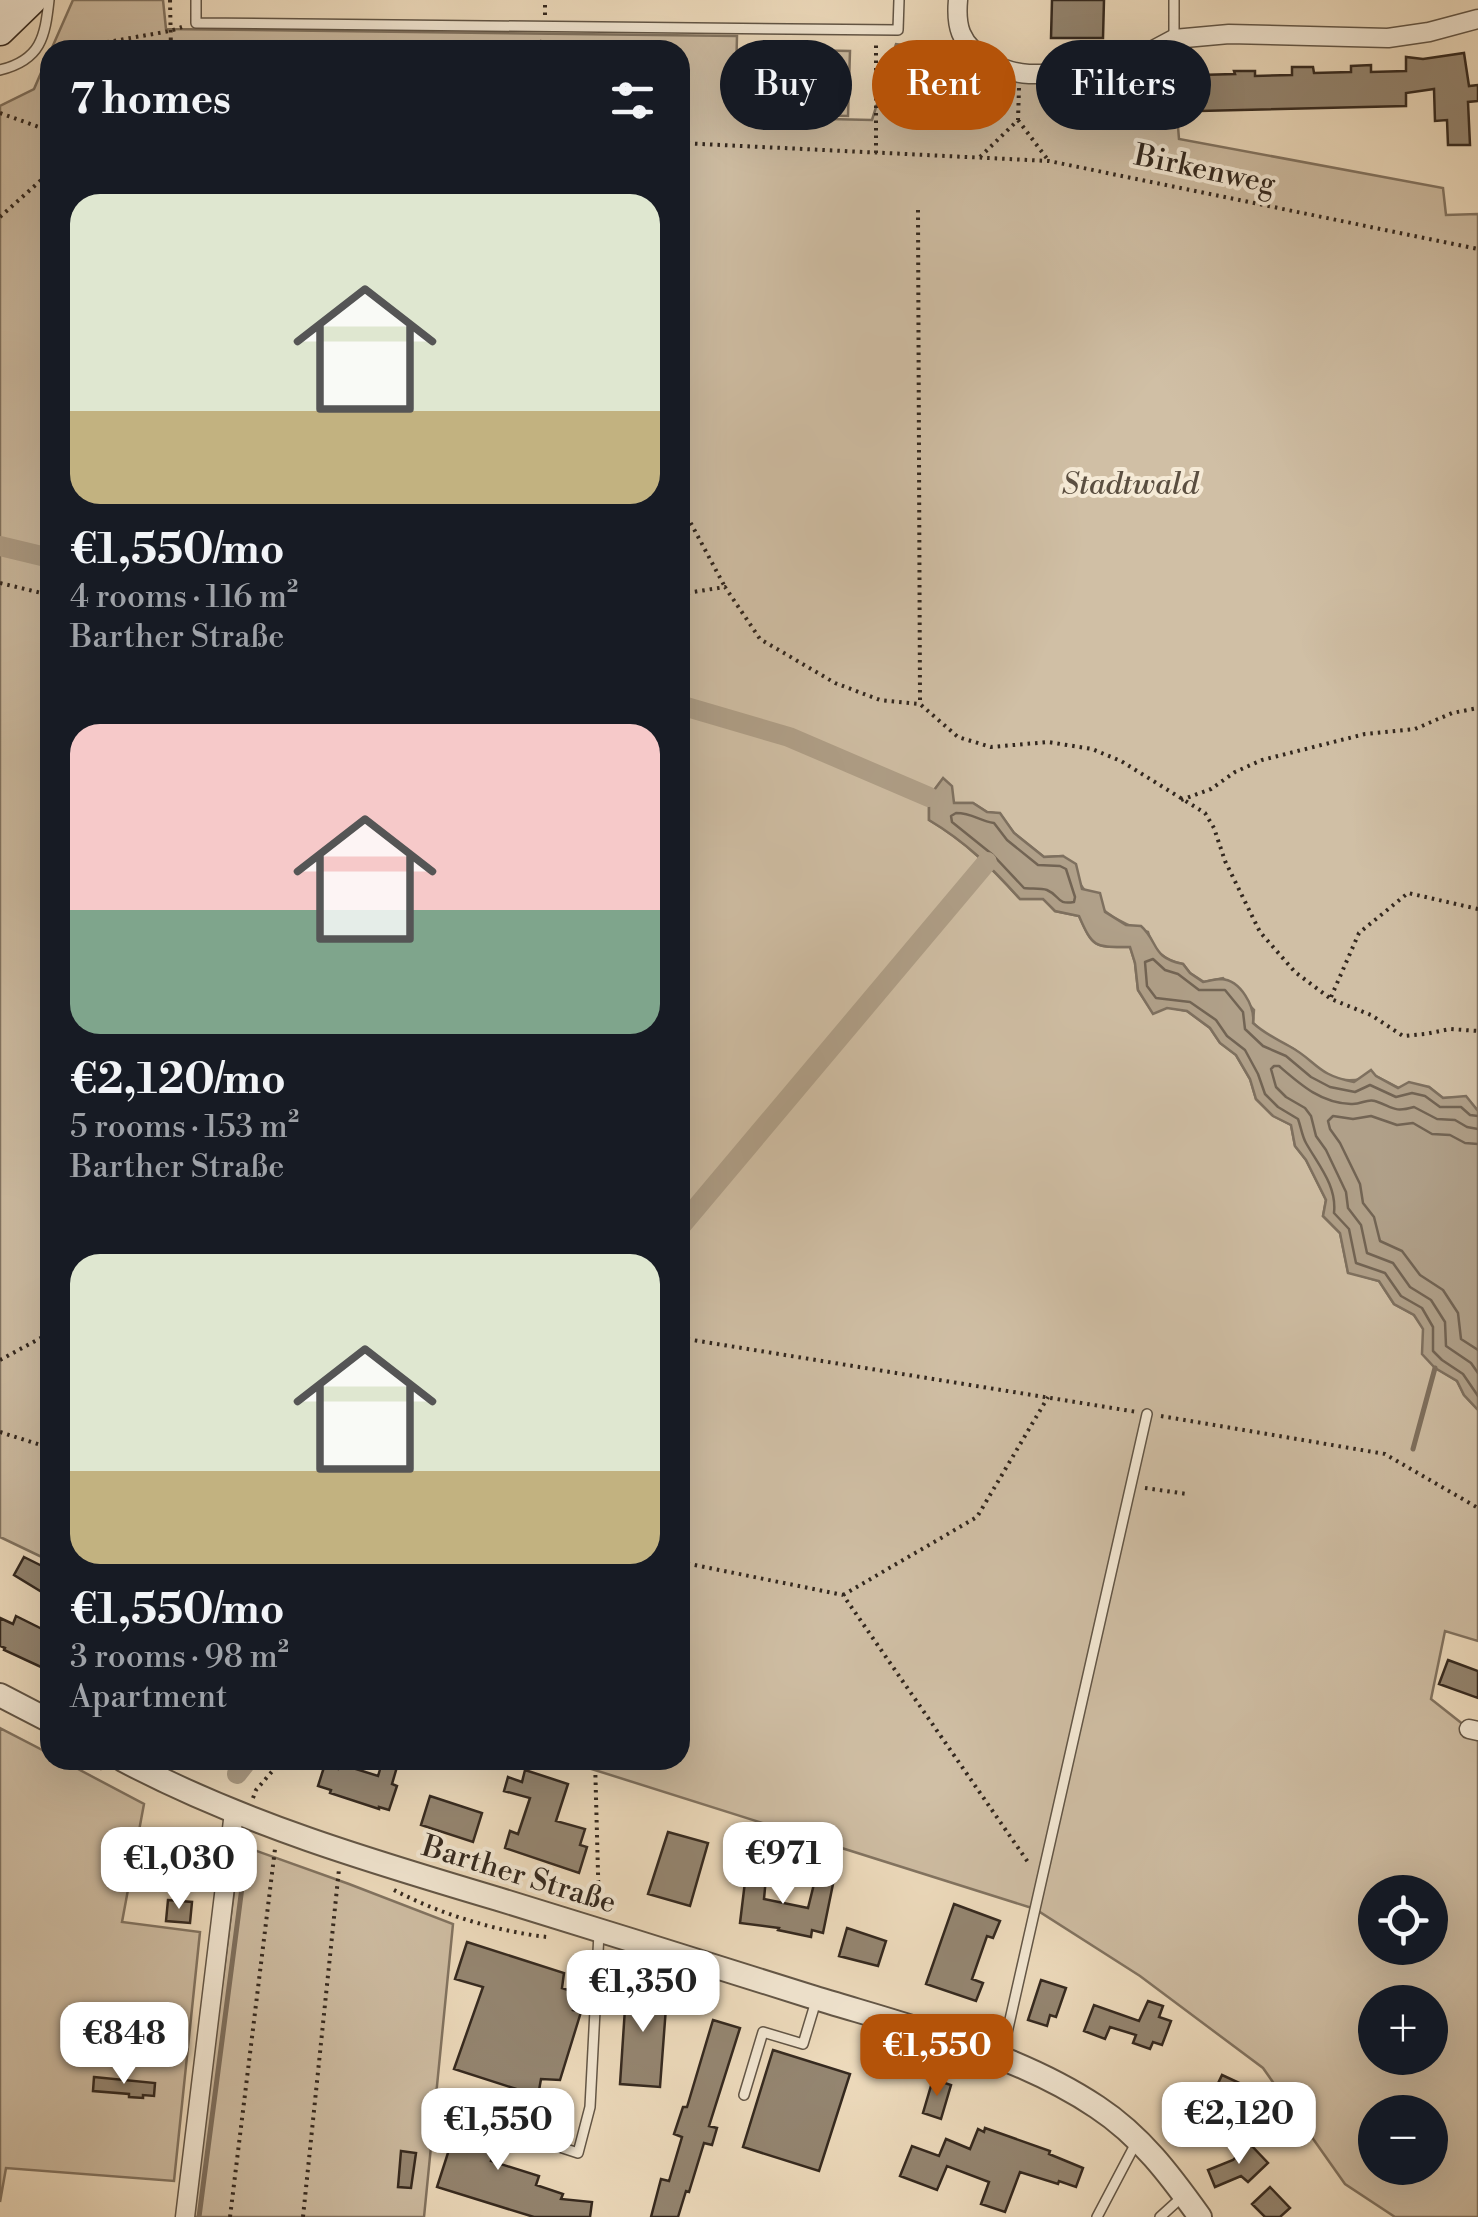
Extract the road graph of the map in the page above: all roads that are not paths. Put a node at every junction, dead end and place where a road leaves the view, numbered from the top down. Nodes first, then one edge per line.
1 (32, 0) edge
2 (49, 0) edge
3 (196, 0) edge
4 (899, 0) edge
5 (958, 0) edge
6 (1174, 0) edge
7 (1478, 19) edge
8 (0, 32) edge
9 (1174, 39) junction
10 (42, 40) edge
11 (40, 44) edge
12 (0, 70) edge
13 (1147, 1414) road end
14 (0, 1695) edge
15 (40, 1717) edge
16 (141, 1770) edge
17 (240, 1814) junction
18 (600, 1930) junction
19 (817, 1998) junction
20 (1001, 2058) junction
21 (744, 2096) dead end
22 (511, 2130) dead end
23 (1138, 2139) junction
24 (1184, 2195) junction
25 (185, 2217) edge
26 (1097, 2217) edge
27 (1160, 2217) edge
28 (1200, 2217) edge

1 - 8 main road
2 - 10 lane
3 - 4 lane
5 - 9 street
6 - 9 lane
7 - 9 street
11 - 12 lane
13 - 20 lane
14 - 15 street
16 - 17 street, Barther Straße
17 - 18 street, Barther Straße
17 - 25 street
18 - 19 street, Barther Straße
18 - 22 lane
19 - 20 street, Barther Straße
19 - 21 lane
20 - 23 street, Barther Straße
23 - 24 street, Barther Straße
23 - 26 lane
24 - 27 lane
24 - 28 street, Barther Straße

